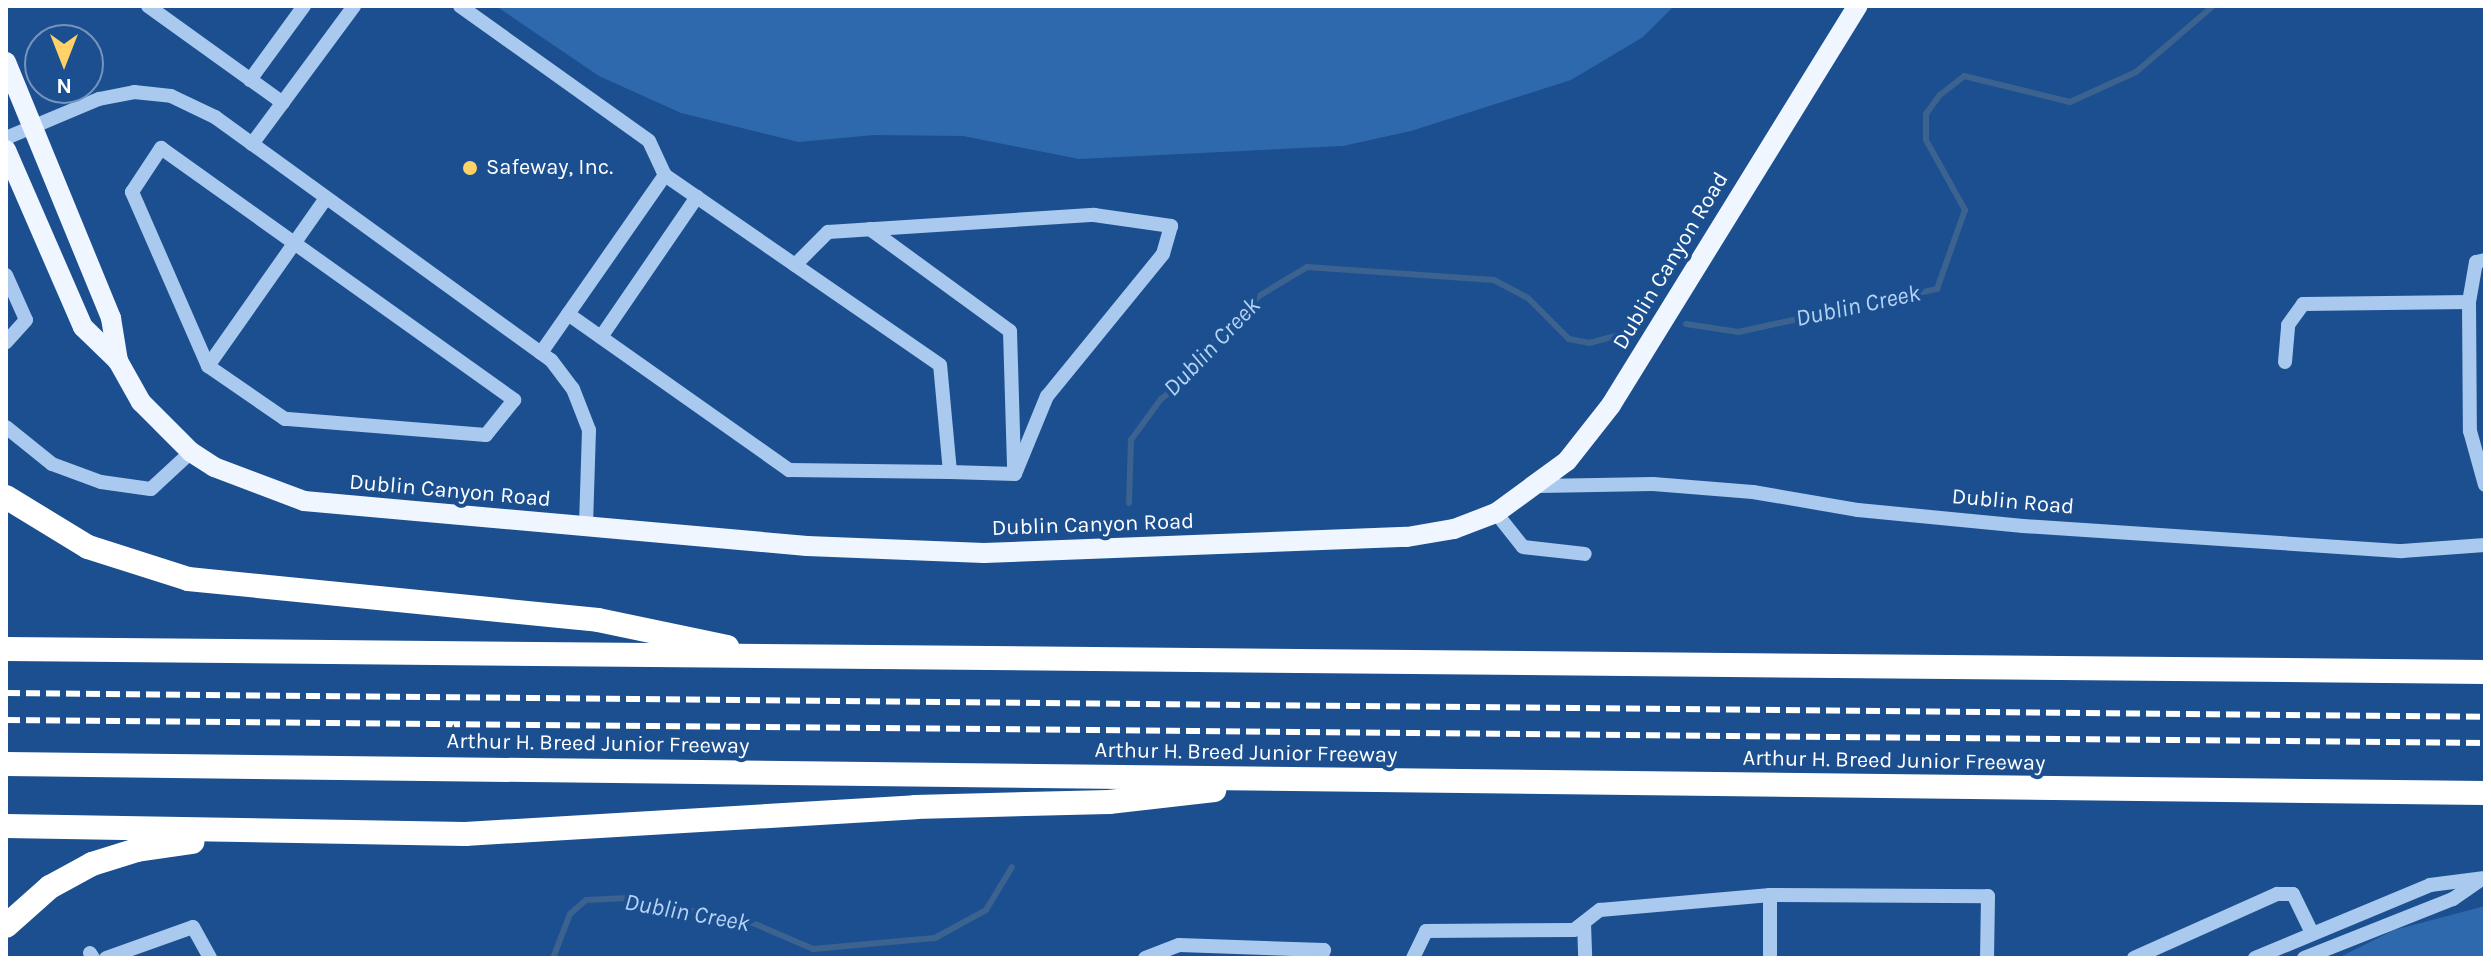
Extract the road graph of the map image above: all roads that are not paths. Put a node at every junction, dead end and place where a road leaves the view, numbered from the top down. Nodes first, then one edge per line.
1 (148, 6) edge
2 (304, 6) edge
3 (354, 6) edge
4 (460, 6) edge
5 (1857, 6) edge
6 (6, 62) edge
7 (250, 80) junction
8 (283, 103) junction
9 (35, 126) junction
10 (6, 138) edge
11 (252, 144) junction
12 (6, 150) edge
13 (665, 175) junction
14 (697, 197) junction
15 (326, 198) junction
16 (870, 229) junction
17 (294, 243) junction
18 (2485, 260) edge
19 (795, 265) junction
20 (6, 275) edge
21 (2469, 302) junction
22 (568, 314) junction
23 (601, 337) junction
24 (6, 342) edge
25 (541, 353) junction
26 (118, 361) junction
27 (2285, 362) dead end
28 (208, 366) junction
29 (6, 427) edge
30 (191, 452) junction
31 (950, 472) junction
32 (1015, 474) junction
33 (2485, 485) edge
34 (1539, 486) junction
35 (6, 497) edge
36 (1496, 513) junction
37 (586, 527) junction
38 (2485, 545) edge
39 (1585, 554) dead end
40 (6, 649) edge
41 (754, 655) junction
42 (2485, 672) edge
43 (6, 764) edge
44 (1267, 782) junction
45 (2485, 793) edge
46 (6, 826) edge
47 (265, 831) junction
48 (2484, 878) edge
49 (1770, 895) junction
50 (1584, 923) junction
51 (6, 926) edge
52 (2312, 933) junction
53 (106, 958) edge
54 (210, 958) edge
55 (1145, 958) edge
56 (1321, 958) edge
57 (1413, 958) edge
58 (1585, 958) edge
59 (1770, 958) edge
60 (1987, 958) edge
61 (2134, 958) edge
62 (2255, 958) edge
63 (2304, 958) edge

1 - 7 street
2 - 7 street
3 - 8 street
4 - 13 street
5 - 34 main road, Dublin Canyon Road
6 - 9 main road, Dublin Canyon Road
7 - 8 street
8 - 11 street
9 - 10 street
9 - 11 street
9 - 26 main road, Dublin Canyon Road
11 - 15 street
12 - 26 main road, Dublin Canyon Road
13 - 14 street
13 - 22 street
14 - 19 street
14 - 23 street
15 - 17 street
15 - 25 street
16 - 19 street
16 - 32 street
16 - 32 street
17 - 28 street
17 - 28 street
17 - 28 street
18 - 21 street
19 - 31 street
20 - 24 street
21 - 27 street
21 - 33 street
22 - 23 street
22 - 25 street
23 - 31 street
25 - 37 street
26 - 30 main road, Dublin Canyon Road
29 - 30 street
30 - 37 main road, Dublin Canyon Road
31 - 32 street
34 - 36 main road, Dublin Canyon Road
34 - 38 street, Dublin Road
35 - 41 highway
36 - 37 main road, Dublin Canyon Road
36 - 39 street
40 - 41 highway
41 - 42 highway
43 - 44 highway, Arthur H. Breed Junior Freeway
44 - 45 highway, Arthur H. Breed Junior Freeway
44 - 47 highway
46 - 47 highway
47 - 51 highway
48 - 52 street
48 - 63 street
49 - 50 street
49 - 59 street
49 - 60 street
50 - 57 street
50 - 58 street
52 - 61 street
52 - 62 street
53 - 54 street
55 - 56 street

